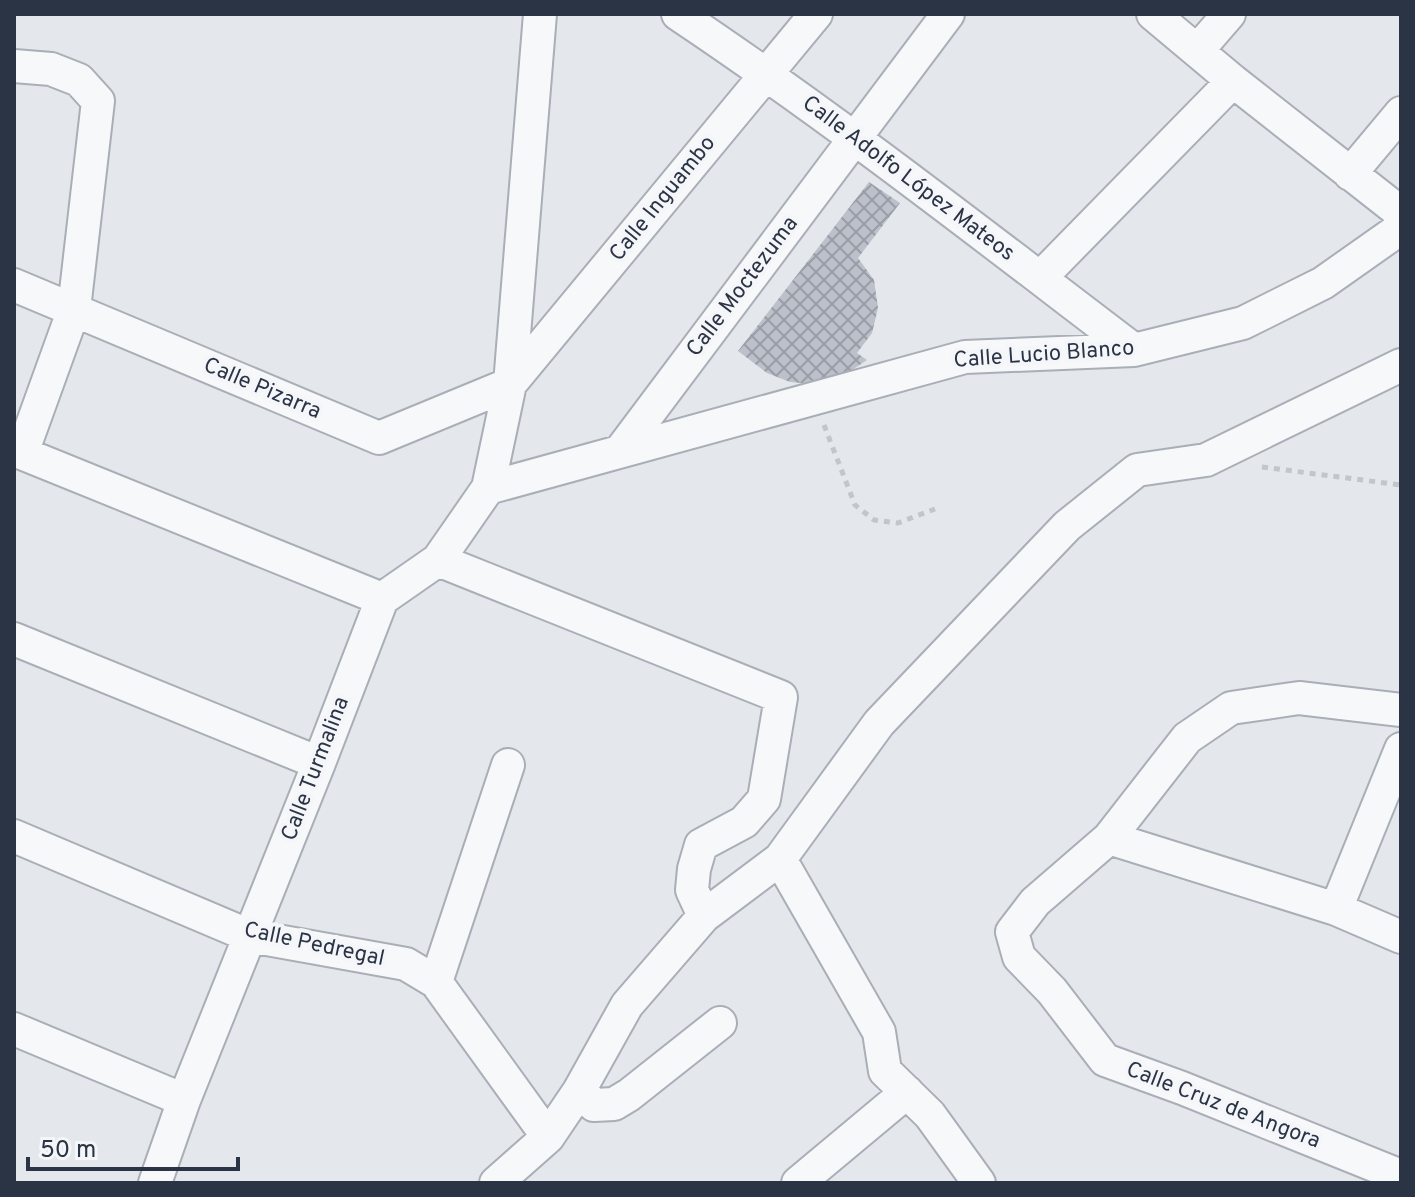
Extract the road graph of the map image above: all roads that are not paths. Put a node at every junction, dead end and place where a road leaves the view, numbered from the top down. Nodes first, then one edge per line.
1 (540, 14) edge
2 (678, 14) edge
3 (816, 14) edge
4 (948, 14) edge
5 (1153, 14) edge
6 (1229, 14) edge
7 (1197, 51) junction
8 (14, 66) edge
9 (766, 73) junction
10 (1233, 81) junction
11 (1401, 113) edge
12 (856, 138) junction
13 (1350, 174) junction
14 (1401, 213) edge
15 (1401, 228) edge
16 (1040, 278) junction
17 (14, 285) edge
18 (74, 309) junction
19 (1134, 350) junction
20 (1401, 365) edge
21 (510, 384) junction
22 (621, 450) junction
23 (18, 452) edge
24 (488, 488) junction
25 (438, 560) junction
26 (382, 599) junction
27 (14, 639) edge
28 (1401, 710) edge
29 (1401, 749) edge
30 (319, 763) junction
31 (508, 765) dead end
32 (14, 836) edge
33 (1109, 838) junction
34 (780, 859) junction
35 (1336, 909) junction
36 (704, 916) junction
37 (250, 936) junction
38 (1401, 937) edge
39 (436, 982) junction
40 (720, 1023) dead end
41 (17, 1039) edge
42 (579, 1091) junction
43 (907, 1092) junction
44 (184, 1100) junction
45 (548, 1137) junction
46 (1401, 1176) edge
47 (155, 1183) edge
48 (496, 1183) edge
49 (798, 1183) edge
50 (979, 1183) edge

1 - 21 street
2 - 9 street, Calle Adolfo López Mateos
3 - 9 street, Calle Inguambo
4 - 12 street, Calle Moctezuma
5 - 7 street
6 - 7 street
7 - 10 street
8 - 18 street
9 - 12 street, Calle Adolfo López Mateos
9 - 21 street, Calle Inguambo
10 - 13 street
10 - 16 street
11 - 13 street
12 - 16 street, Calle Adolfo López Mateos
12 - 22 street, Calle Moctezuma
13 - 14 street
15 - 19 street, Calle Lucio Blanco
16 - 19 street, Calle Adolfo López Mateos
17 - 18 street, Calle Pizarra
18 - 21 street, Calle Pizarra
18 - 23 street
19 - 22 street, Calle Lucio Blanco
20 - 34 street
21 - 24 street
22 - 24 street
23 - 26 street
24 - 25 street
25 - 26 street
25 - 36 street
26 - 30 street, Calle Turmalina
27 - 30 street
28 - 33 street
29 - 35 street
30 - 37 street, Calle Turmalina
31 - 39 street
32 - 37 street, Calle Pedregal
33 - 35 street
33 - 46 street, Calle Cruz de Angora
34 - 36 street
34 - 43 street
35 - 38 street
36 - 42 street
37 - 39 street, Calle Pedregal
37 - 44 street, Calle Turmalina
39 - 45 street, Calle Pedregal
40 - 42 street
41 - 44 street
42 - 45 street
43 - 49 street
43 - 50 street
44 - 47 street, Calle Turmalina
45 - 48 street

